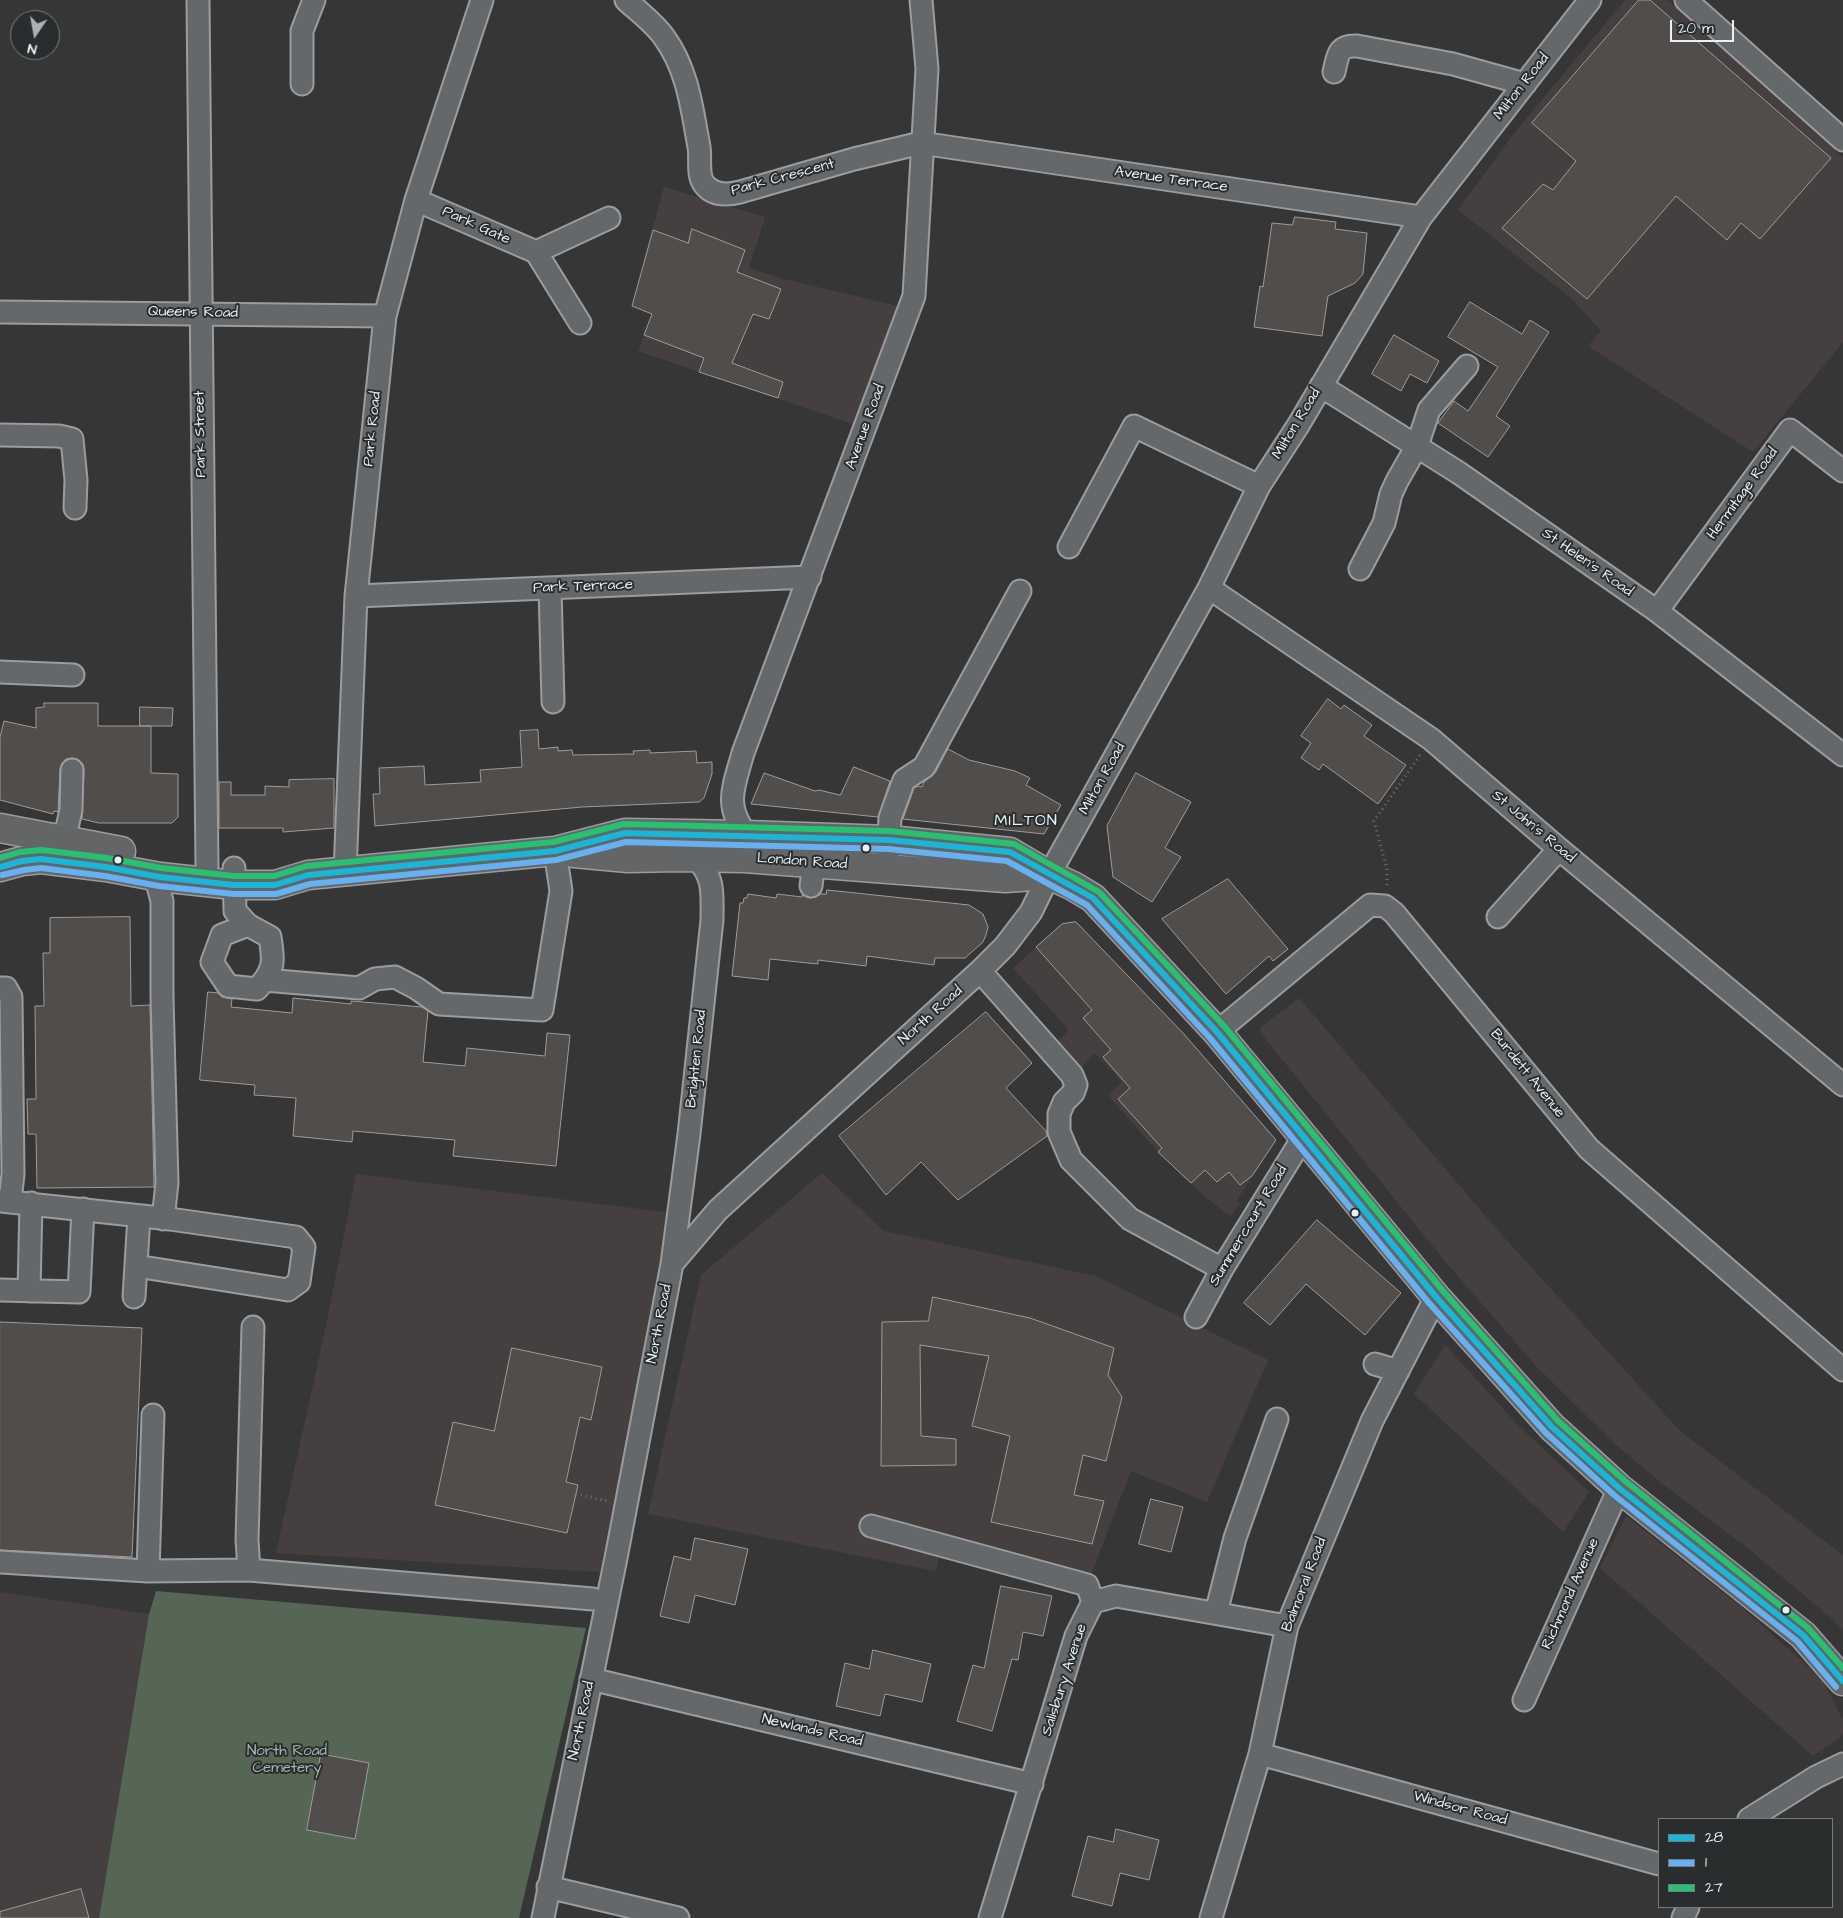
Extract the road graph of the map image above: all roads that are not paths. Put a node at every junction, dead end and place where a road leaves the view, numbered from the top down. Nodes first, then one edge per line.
1 (198, 0) edge
2 (314, 0) edge
3 (482, 0) edge
4 (626, 0) edge
5 (921, 0) edge
6 (1590, 0) edge
7 (1686, 0) edge
8 (1334, 72) dead end
9 (302, 84) dead end
10 (1525, 84) junction
11 (1843, 140) edge
12 (922, 143) junction
13 (416, 200) junction
14 (1421, 217) junction
15 (609, 218) dead end
16 (536, 252) junction
17 (0, 312) edge
18 (200, 313) junction
19 (385, 316) junction
20 (580, 323) dead end
21 (1467, 366) dead end
22 (1320, 386) junction
23 (0, 435) edge
24 (1417, 446) junction
25 (1843, 472) edge
26 (1259, 486) junction
27 (76, 508) dead end
28 (1069, 547) dead end
29 (1360, 569) dead end
30 (810, 577) junction
31 (550, 588) junction
32 (1208, 588) junction
33 (1020, 591) dead end
34 (356, 596) junction
35 (1656, 611) junction
36 (0, 672) edge
37 (73, 675) dead end
38 (553, 702) dead end
39 (1843, 755) edge
40 (72, 770) dead end
41 (0, 828) edge
42 (747, 835) junction
43 (889, 840) junction
44 (64, 841) junction
45 (1559, 849) junction
46 (555, 851) junction
47 (696, 858) junction
48 (0, 867) edge
49 (207, 867) junction
50 (888, 869) junction
51 (345, 873) junction
52 (152, 875) junction
53 (1049, 876) junction
54 (234, 877) junction
55 (1498, 917) dead end
56 (248, 925) junction
57 (980, 971) junction
58 (265, 980) junction
59 (0, 988) edge
60 (1217, 1032) junction
61 (1843, 1086) edge
62 (1304, 1136) junction
63 (7, 1169) edge
64 (5, 1201) edge
65 (31, 1203) junction
66 (83, 1210) junction
67 (139, 1216) junction
68 (163, 1219) junction
69 (672, 1264) junction
70 (136, 1266) junction
71 (1222, 1269) junction
72 (0, 1290) edge
73 (28, 1291) junction
74 (134, 1297) dead end
75 (1436, 1297) junction
76 (1196, 1317) dead end
77 (253, 1327) dead end
78 (1375, 1364) dead end
79 (1843, 1370) edge
80 (1398, 1371) junction
81 (152, 1415) dead end
82 (1277, 1419) dead end
83 (1618, 1488) junction
84 (871, 1526) dead end
85 (0, 1562) edge
86 (249, 1570) junction
87 (148, 1571) junction
88 (593, 1599) dead end
89 (1093, 1602) junction
90 (1216, 1613) junction
91 (1287, 1626) junction
92 (591, 1679) junction
93 (1843, 1681) edge
94 (1524, 1700) dead end
95 (1260, 1754) junction
96 (1843, 1764) edge
97 (1032, 1784) junction
98 (1751, 1818) edge
99 (1658, 1864) edge
100 (548, 1887) junction
101 (543, 1918) edge
102 (678, 1918) edge
103 (990, 1918) edge
104 (1211, 1918) edge

1 - 18 street, Park Street
2 - 9 street
3 - 13 street, Park Road
4 - 12 street, Park Crescent
5 - 12 street, Avenue Road
6 - 10 street, Milton Road
7 - 11 street
8 - 10 street
10 - 14 street, Milton Road
12 - 14 street, Avenue Terrace
12 - 30 street, Avenue Road
13 - 16 street, Park Gate
13 - 19 street, Park Road
14 - 22 street, Milton Road
15 - 16 street
16 - 20 street
17 - 18 street, Queens Road
18 - 19 street, Queens Road
18 - 49 street, Park Street
19 - 34 street, Park Road
21 - 24 street
22 - 24 street, St Helen's Road
22 - 26 street, Milton Road
23 - 27 street
24 - 29 street
24 - 35 street, St Helen's Road
25 - 35 street, Hermitage Road
26 - 28 street
26 - 32 street, Milton Road
30 - 31 street, Park Terrace
30 - 42 street, Avenue Road
31 - 34 street, Park Terrace
31 - 38 street
32 - 45 street, St John's Road
32 - 53 street, Milton Road
33 - 43 street
34 - 51 street, Park Road
35 - 39 street, St Helen's Road
36 - 37 street
40 - 44 street
41 - 44 main road, London Road
42 - 43 main road, London Road
42 - 46 main road, London Road
43 - 50 street
43 - 53 main road, London Road
44 - 49 main road, London Road
45 - 55 street
45 - 61 street, St John's Road
46 - 47 main road, London Road
46 - 51 main road, London Road
46 - 58 street
47 - 50 main road, London Road
47 - 69 street, Brighten Road
48 - 52 main road, London Road
49 - 54 main road, London Road
50 - 53 main road, London Road
51 - 54 main road, London Road
52 - 54 main road, London Road
52 - 68 street
53 - 57 street, North Road
53 - 60 main road, London Road
54 - 56 street
56 - 58 street
56 - 58 street
57 - 69 street, North Road
57 - 71 street
59 - 63 street
60 - 62 main road, London Road
60 - 79 street, Burdett Avenue
62 - 71 street, Summercourt Road
62 - 75 main road, London Road
63 - 64 street
64 - 65 street
65 - 66 street
65 - 73 street
66 - 67 street
66 - 73 street
67 - 68 street
67 - 70 street
68 - 70 street
69 - 92 street, North Road
70 - 74 street
71 - 76 street, Summercourt Road
72 - 73 street
75 - 80 street, Balmoral Road
75 - 83 main road, London Road
77 - 86 street
78 - 80 street
80 - 91 street, Balmoral Road
81 - 87 street
82 - 90 street
83 - 93 main road, London Road
83 - 94 street, Richmond Avenue
84 - 89 street
85 - 87 street
86 - 87 street
86 - 88 street
89 - 90 street
89 - 97 street, Salisbury Avenue
90 - 91 street
91 - 95 street, Balmoral Road
92 - 97 street, Newlands Road
92 - 100 street, North Road
95 - 99 street, Windsor Road
95 - 104 street, Balmoral Road
96 - 98 street
97 - 103 street, Salisbury Avenue
100 - 101 street, North Road
100 - 102 street

